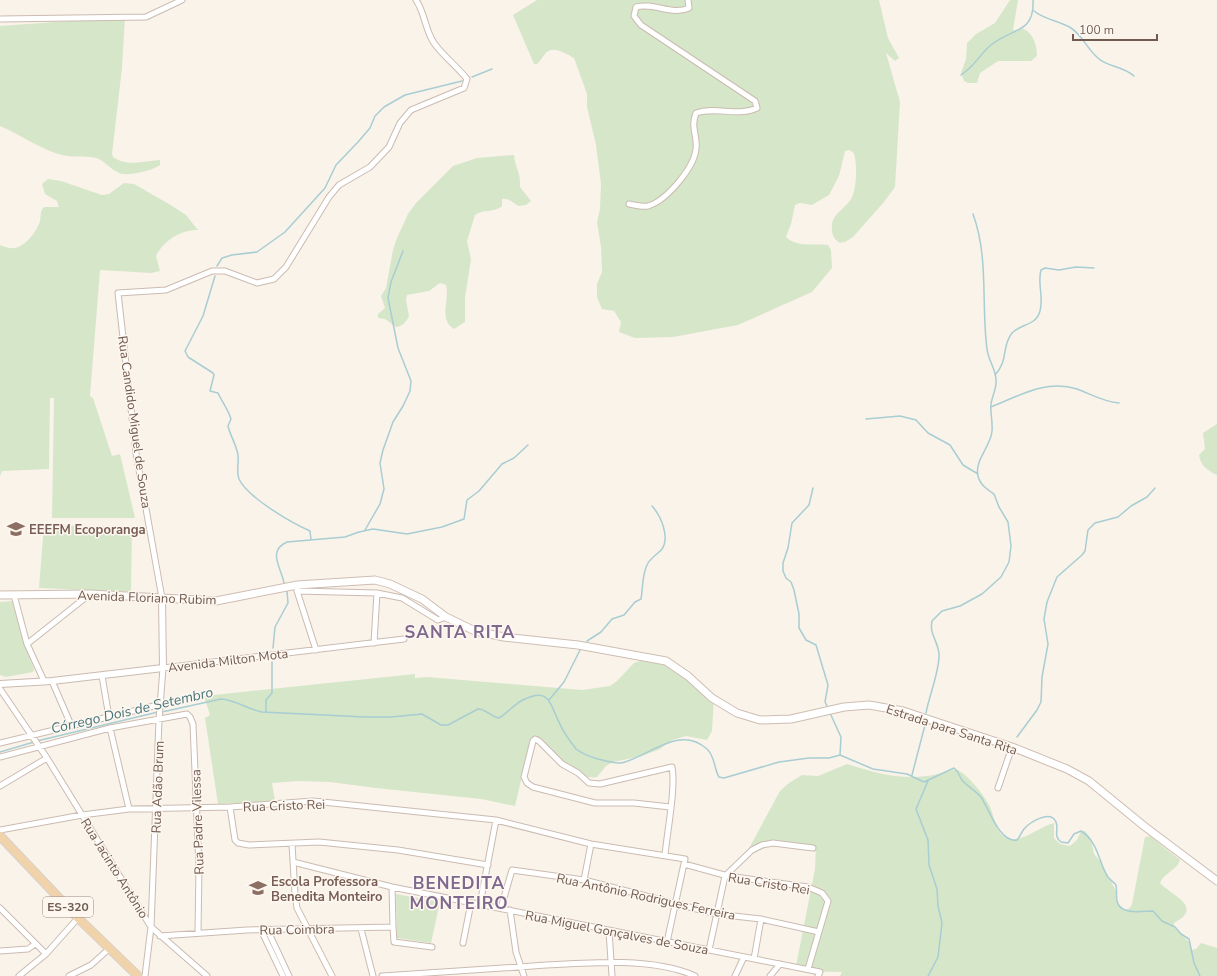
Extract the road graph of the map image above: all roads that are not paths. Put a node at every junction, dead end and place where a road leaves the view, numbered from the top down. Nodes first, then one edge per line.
1 (182, 0) edge
2 (416, 0) edge
3 (688, 0) edge
4 (0, 19) edge
5 (629, 204) dead end
6 (297, 588) junction
7 (377, 593) junction
8 (90, 594) junction
9 (0, 595) edge
10 (14, 595) junction
11 (162, 598) junction
12 (446, 617) junction
13 (404, 639) dead end
14 (374, 643) junction
15 (27, 644) junction
16 (316, 650) junction
17 (163, 668) junction
18 (102, 676) junction
19 (44, 681) junction
20 (52, 681) junction
21 (0, 684) edge
22 (0, 689) edge
23 (161, 706) junction
24 (109, 717) junction
25 (160, 718) junction
26 (71, 725) junction
27 (110, 728) junction
28 (31, 736) junction
29 (0, 743) edge
30 (37, 745) junction
31 (1012, 747) junction
32 (0, 757) edge
33 (47, 758) junction
34 (0, 786) edge
35 (998, 788) dead end
36 (197, 806) junction
37 (156, 807) junction
38 (230, 807) junction
39 (670, 807) junction
40 (129, 809) junction
41 (82, 815) junction
42 (496, 820) junction
43 (0, 830) edge
44 (0, 836) edge
45 (292, 844) junction
46 (591, 844) junction
47 (813, 848) dead end
48 (665, 855) junction
49 (293, 862) junction
50 (685, 862) junction
51 (488, 865) junction
52 (725, 876) junction
53 (584, 880) junction
54 (1217, 881) edge
55 (392, 887) junction
56 (675, 902) junction
57 (471, 903) junction
58 (480, 904) junction
59 (0, 908) edge
60 (501, 908) junction
61 (510, 910) junction
62 (716, 914) junction
63 (78, 918) junction
64 (761, 919) junction
65 (151, 927) junction
66 (393, 927) junction
67 (308, 928) junction
68 (360, 929) junction
69 (261, 930) junction
70 (267, 930) junction
71 (609, 931) junction
72 (198, 932) junction
73 (819, 932) junction
74 (160, 936) junction
75 (667, 942) junction
76 (463, 943) dead end
77 (35, 944) junction
78 (432, 947) dead end
79 (110, 948) junction
80 (708, 950) junction
81 (0, 951) edge
82 (46, 954) junction
83 (744, 957) junction
84 (754, 959) junction
85 (613, 962) junction
86 (280, 963) junction
87 (780, 964) junction
88 (521, 966) junction
89 (808, 969) junction
90 (819, 974) edge
91 (18, 976) edge
92 (69, 976) edge
93 (138, 976) edge
94 (145, 976) edge
95 (207, 976) edge
96 (283, 976) edge
97 (289, 976) edge
98 (332, 976) edge
99 (373, 976) edge
100 (382, 976) edge
101 (524, 976) edge
102 (612, 976) edge
103 (695, 976) edge
104 (735, 976) edge
105 (770, 976) edge

1 - 4 street
2 - 11 street, Rua Candido Miguel de Souza
3 - 5 street
6 - 7 street, Avenida Floriano Rubim
6 - 11 main road, Avenida Floriano Rubim
6 - 12 main road, Estrada para Santa Rita
6 - 16 street
7 - 12 street, Avenida Floriano Rubim
7 - 14 street
8 - 10 main road, Avenida Floriano Rubim
8 - 11 main road, Avenida Floriano Rubim
8 - 15 street
9 - 10 main road, Avenida Floriano Rubim
10 - 15 street
11 - 17 street, Rua Adão Brum
12 - 31 main road, Estrada para Santa Rita
13 - 14 street, Avenida Milton Mota
14 - 16 street, Avenida Milton Mota
15 - 19 street
16 - 17 street, Avenida Milton Mota
17 - 18 street, Avenida Milton Mota
17 - 23 street, Rua Adão Brum
18 - 20 street, Avenida Milton Mota
18 - 24 street
19 - 20 street, Avenida Milton Mota
19 - 21 street, Avenida Milton Mota
20 - 26 street
22 - 28 street, Rua Jacinto Antônio
23 - 24 street
23 - 25 street, Rua Adão Brum
24 - 26 street
25 - 27 street
25 - 36 street, Rua Padre Vilessa
25 - 37 street, Rua Adão Brum
26 - 28 street
27 - 30 street
27 - 40 street
28 - 29 street
28 - 30 street, Rua Jacinto Antônio
30 - 32 street
30 - 33 street, Rua Jacinto Antônio
31 - 35 street
31 - 54 main road, Estrada para Santa Rita
33 - 34 street
33 - 41 street, Rua Jacinto Antônio
36 - 37 street, Rua Cristo Rei
36 - 38 street, Rua Cristo Rei
36 - 72 street, Rua Padre Vilessa
37 - 40 street, Rua Cristo Rei
37 - 65 street, Rua Adão Brum
38 - 42 street, Rua Cristo Rei
38 - 45 street
39 - 39 street
39 - 48 street
40 - 41 street, Rua Cristo Rei
41 - 43 street, Rua Cristo Rei
41 - 65 street, Rua Jacinto Antônio
42 - 46 street, Rua Cristo Rei
42 - 51 street
44 - 63 main road, ES-320
45 - 49 street
45 - 51 street
46 - 48 street, Rua Cristo Rei
46 - 53 street
47 - 52 street
48 - 50 street, Rua Cristo Rei
49 - 55 street, Rua Miguel Gonçalves de Souza
49 - 67 street
50 - 52 street, Rua Cristo Rei
50 - 56 street
51 - 58 street
52 - 62 street
52 - 73 street, Rua Cristo Rei
53 - 56 street, Rua Antônio Rodrigues Ferreira
53 - 60 street, Rua Antônio Rodrigues Ferreira
55 - 57 street, Rua Miguel Gonçalves de Souza
55 - 66 street
56 - 62 street, Rua Antônio Rodrigues Ferreira
56 - 75 street
57 - 58 street, Rua Miguel Gonçalves de Souza
57 - 76 street
58 - 60 street, Rua Miguel Gonçalves de Souza
59 - 77 street
60 - 61 street, Rua Miguel Gonçalves de Souza
61 - 71 street, Rua Miguel Gonçalves de Souza
61 - 88 street
62 - 64 street, Rua Antônio Rodrigues Ferreira
62 - 80 street
63 - 79 main road, ES-320
63 - 82 street
64 - 73 street, Rua Antônio Rodrigues Ferreira
64 - 84 street
65 - 74 street, Rua Jacinto Antônio
65 - 94 street, Rua Adão Brum
66 - 68 street, Rua Coimbra
66 - 78 street
67 - 68 street, Rua Coimbra
67 - 70 street, Rua Coimbra
67 - 98 street
68 - 99 street
69 - 70 street, Rua Coimbra
69 - 72 street, Rua Coimbra
69 - 86 street
70 - 86 street
71 - 75 street, Rua Miguel Gonçalves de Souza
71 - 85 street
72 - 74 street, Rua Coimbra
73 - 89 street, Rua Cristo Rei
74 - 95 street, Rua Jacinto Antônio
75 - 80 street, Rua Miguel Gonçalves de Souza
77 - 81 street
77 - 82 street
79 - 92 street
79 - 93 main road, ES-320
80 - 83 street, Rua Miguel Gonçalves de Souza
82 - 91 street
83 - 84 street, Rua Miguel Gonçalves de Souza
83 - 104 street
84 - 87 street, Rua Miguel Gonçalves de Souza
85 - 88 street
85 - 102 street
85 - 103 street
86 - 96 street
86 - 97 street
87 - 89 street, Rua Miguel Gonçalves de Souza
87 - 105 street
88 - 100 street
88 - 101 street
89 - 90 street, Rua Miguel Gonçalves de Souza

